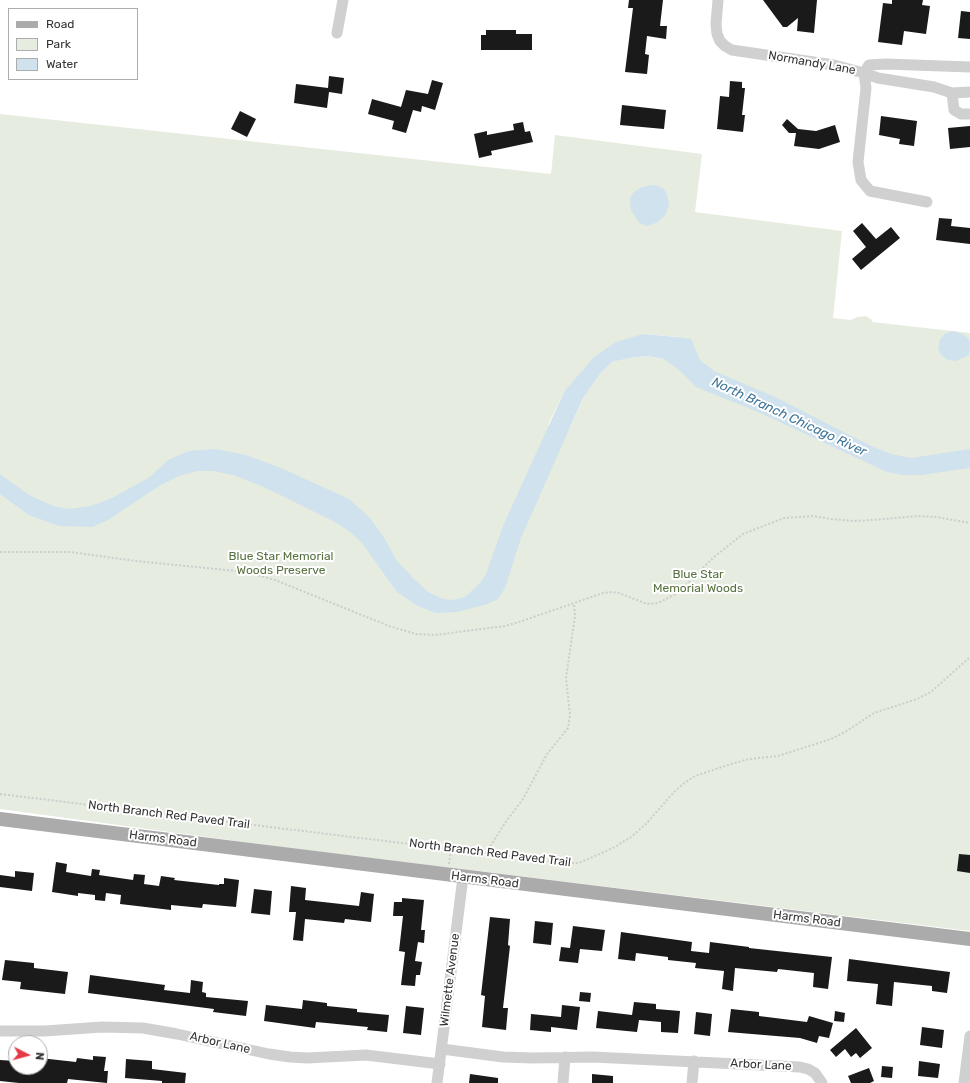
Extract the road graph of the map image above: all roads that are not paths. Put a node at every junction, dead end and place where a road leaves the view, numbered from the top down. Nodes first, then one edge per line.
1 (342, 0) edge
2 (718, 0) edge
3 (337, 33) dead end
4 (970, 67) edge
5 (864, 73) junction
6 (970, 92) edge
7 (952, 93) junction
8 (970, 114) edge
9 (928, 202) dead end
10 (0, 819) edge
11 (463, 877) junction
12 (970, 939) edge
13 (0, 1031) edge
14 (970, 1036) edge
15 (442, 1048) junction
16 (564, 1057) junction
17 (694, 1061) junction
18 (440, 1064) junction
19 (437, 1083) edge
20 (563, 1083) edge
21 (692, 1083) edge
22 (822, 1083) edge
23 (964, 1083) edge

1 - 3 street
2 - 5 street, Normandy Lane
4 - 5 street
5 - 7 street
5 - 9 street, Normandy Lane
6 - 7 street
7 - 8 street
10 - 11 main road, Harms Road
11 - 12 main road, Harms Road
11 - 15 street, Wilmette Avenue
13 - 18 street, Arbor Lane
14 - 23 street
15 - 16 street, Arbor Lane
15 - 18 street, Wilmette Avenue
16 - 17 street, Arbor Lane
16 - 20 street
17 - 21 street
17 - 22 street, Arbor Lane
18 - 19 street, Wilmette Avenue

